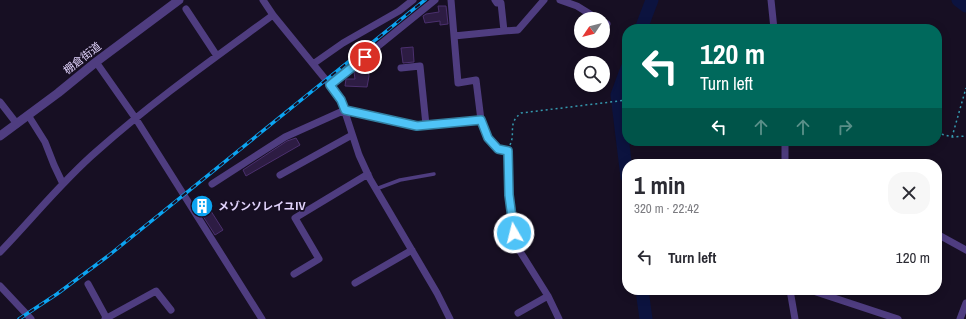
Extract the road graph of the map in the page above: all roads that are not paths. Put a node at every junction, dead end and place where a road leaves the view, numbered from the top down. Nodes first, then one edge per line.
1 (180, 0) edge
2 (263, 0) edge
3 (413, 0) edge
4 (435, 0) edge
5 (451, 0) edge
6 (544, 0) edge
7 (560, 0) edge
8 (771, 0) edge
9 (500, 1) edge
10 (186, 9) dead end
11 (587, 12) edge
12 (273, 15) junction
13 (773, 24) edge
14 (504, 31) junction
15 (454, 36) junction
16 (217, 56) junction
17 (96, 62) junction
18 (313, 64) junction
19 (401, 68) dead end
20 (330, 85) junction
21 (0, 102) edge
22 (345, 110) junction
23 (28, 115) junction
24 (136, 118) junction
25 (481, 120) junction
26 (17, 124) junction
27 (426, 125) junction
28 (352, 135) junction
29 (0, 136) edge
30 (785, 146) edge
31 (785, 159) edge
32 (368, 174) junction
33 (434, 174) dead end
34 (280, 175) dead end
35 (63, 184) junction
36 (212, 184) dead end
37 (376, 189) junction
38 (942, 237) edge
39 (412, 250) junction
40 (966, 250) edge
41 (0, 252) edge
42 (294, 274) dead end
43 (355, 283) dead end
44 (88, 284) dead end
45 (0, 286) edge
46 (791, 295) edge
47 (825, 295) edge
48 (548, 296) junction
49 (966, 303) edge
50 (171, 310) dead end
51 (518, 313) dead end
52 (31, 319) edge
53 (107, 319) edge
54 (262, 319) edge
55 (450, 319) edge
56 (559, 319) edge
57 (795, 319) edge
58 (898, 319) edge
59 (960, 319) edge

1 - 17 street, 棚倉街道
2 - 12 street
3 - 18 street
4 - 20 street
5 - 15 street
6 - 14 street
7 - 11 street
8 - 13 street
9 - 14 street
10 - 16 street
12 - 16 street
12 - 18 street
14 - 15 street
15 - 25 street
16 - 24 street
17 - 23 street, 棚倉街道
17 - 24 street
18 - 20 street
19 - 27 street
20 - 22 street
21 - 26 street
22 - 27 street
22 - 28 street
22 - 36 street
23 - 26 street, 棚倉街道
23 - 35 street
24 - 35 street
24 - 54 street
25 - 27 street
25 - 48 street
26 - 29 street, 棚倉街道
28 - 32 street
28 - 34 street
30 - 31 street
32 - 37 street
32 - 42 street
33 - 37 lane
35 - 41 street
37 - 39 street
38 - 40 street
39 - 43 street
39 - 55 street
44 - 53 street
45 - 52 street
46 - 57 street
47 - 58 street
48 - 51 street
48 - 56 street
49 - 59 street
50 - 53 street

